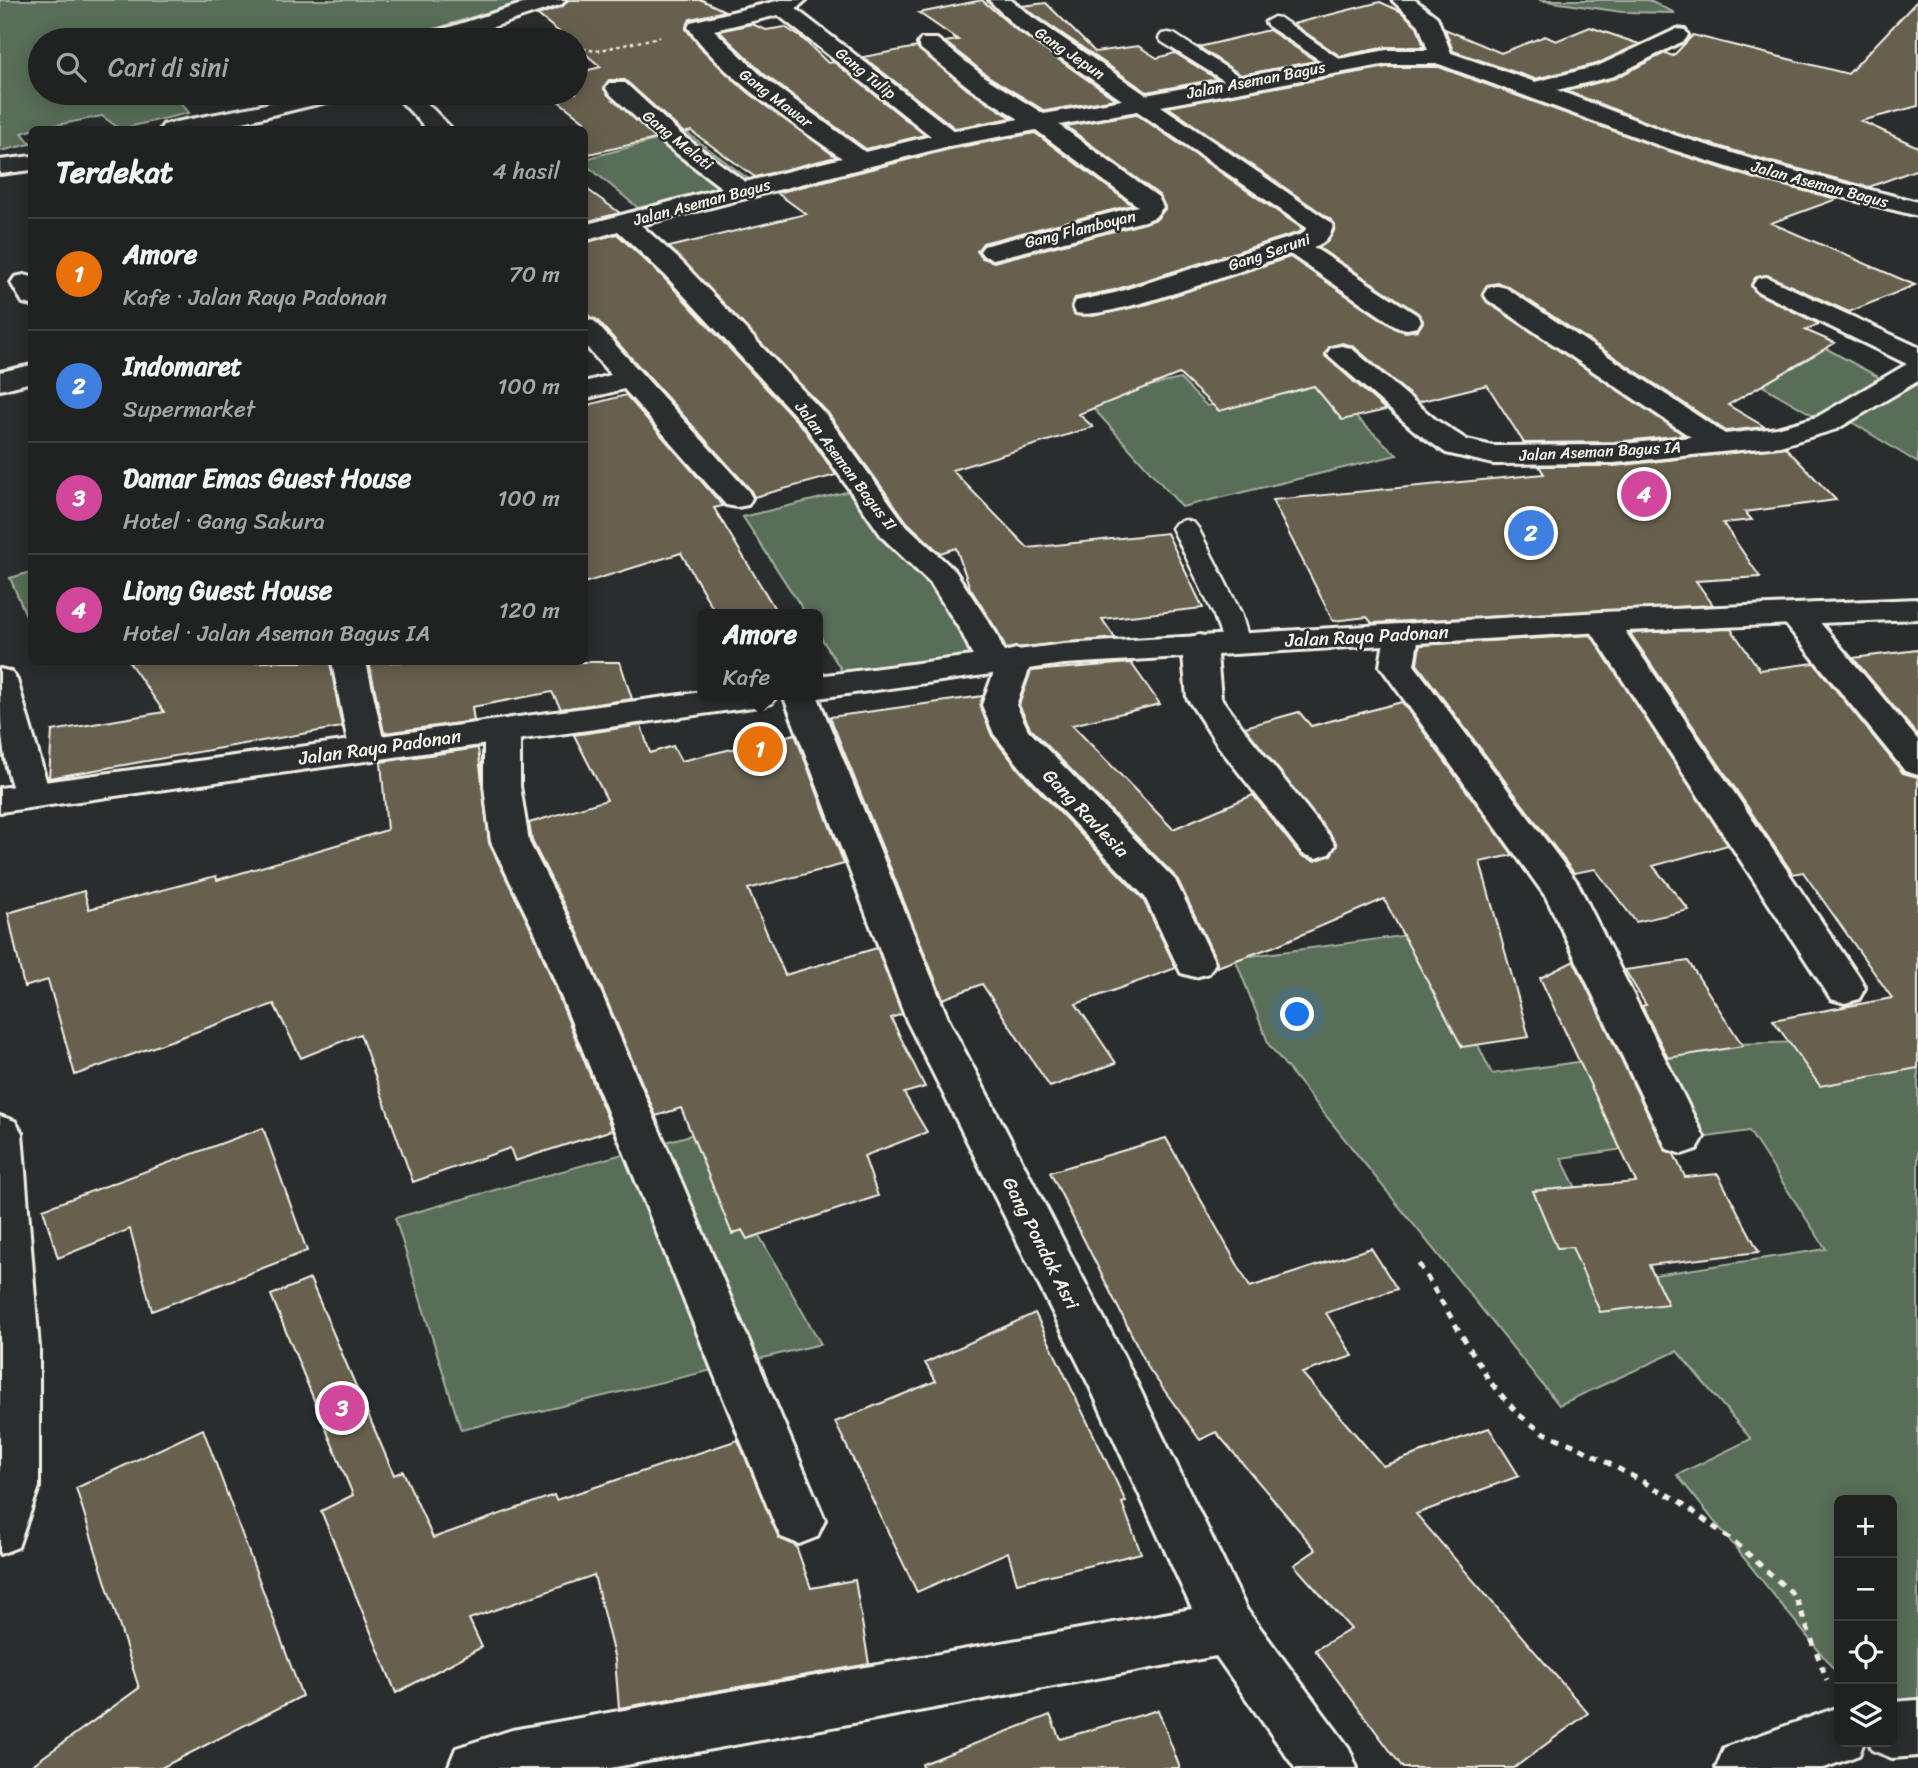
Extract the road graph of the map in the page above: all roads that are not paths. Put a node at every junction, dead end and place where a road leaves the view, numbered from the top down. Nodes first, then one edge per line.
1 (555, 0) edge
2 (999, 0) edge
3 (1402, 0) edge
4 (789, 4) edge
5 (1274, 22) dead end
6 (470, 28) edge
7 (1677, 35) dead end
8 (1168, 38) dead end
9 (929, 44) dead end
10 (1441, 57) junction
11 (1338, 64) junction
12 (1242, 84) junction
13 (617, 88) dead end
14 (1535, 89) junction
15 (1144, 103) junction
16 (317, 105) edge
17 (416, 105) edge
18 (1040, 122) junction
19 (202, 126) edge
20 (438, 126) edge
21 (949, 139) junction
22 (860, 160) junction
23 (28, 164) edge
24 (0, 167) edge
25 (741, 190) junction
26 (1914, 206) edge
27 (624, 223) junction
28 (588, 232) edge
29 (1293, 245) junction
30 (993, 251) dead end
31 (1766, 285) dead end
32 (1497, 294) dead end
33 (1086, 307) dead end
34 (1407, 321) dead end
35 (588, 331) edge
36 (1340, 354) dead end
37 (1918, 358) edge
38 (1918, 369) edge
39 (28, 374) edge
40 (631, 378) junction
41 (0, 382) edge
42 (588, 390) edge
43 (1719, 443) junction
44 (737, 498) dead end
45 (1185, 528) dead end
46 (1918, 609) edge
47 (1795, 614) junction
48 (1602, 622) junction
49 (1402, 635) junction
50 (1236, 643) junction
51 (1199, 645) junction
52 (1003, 660) junction
53 (350, 665) edge
54 (0, 680) edge
55 (823, 686) edge
56 (724, 700) edge
57 (802, 700) edge
58 (502, 731) junction
59 (367, 748) junction
60 (1918, 763) edge
61 (16, 797) edge
62 (1316, 845) dead end
63 (1195, 963) dead end
64 (1845, 988) dead end
65 (0, 1133) edge
66 (1682, 1137) dead end
67 (799, 1520) dead end
68 (0, 1530) edge
69 (1228, 1628) junction
70 (1834, 1713) edge
71 (1918, 1728) edge
72 (1897, 1730) edge
73 (476, 1768) edge
74 (1329, 1768) edge
75 (1744, 1768) edge

1 - 6 street
2 - 15 street, Gang Jepun
3 - 10 street
4 - 21 street, Gang Tulip
4 - 22 street, Gang Mawar
5 - 11 lane
7 - 14 street
8 - 12 lane
9 - 18 street
10 - 11 street, Jalan Aseman Bagus
10 - 14 street, Jalan Aseman Bagus
11 - 12 street, Jalan Aseman Bagus
12 - 15 street, Jalan Aseman Bagus
13 - 25 street, Gang Melati
14 - 26 street, Jalan Aseman Bagus
15 - 18 street, Jalan Aseman Bagus
15 - 29 street, Gang Seruni
16 - 19 street
17 - 20 street
18 - 21 street, Jalan Aseman Bagus
18 - 30 street, Gang Flamboyan
21 - 22 street, Jalan Aseman Bagus
22 - 25 street, Jalan Aseman Bagus
23 - 24 street
25 - 27 street, Jalan Aseman Bagus
27 - 28 street, Jalan Aseman Bagus
27 - 52 street, Jalan Aseman Bagus II
29 - 33 street, Gang Seruni
29 - 34 street
31 - 37 street
32 - 43 street
35 - 40 street
36 - 43 street, Jalan Aseman Bagus IA
38 - 43 street, Jalan Aseman Bagus IA
39 - 41 street
40 - 42 street
40 - 44 street
45 - 50 lane
46 - 47 street, Jalan Raya Padonan
47 - 48 street, Jalan Raya Padonan
47 - 60 street
48 - 49 street, Jalan Raya Padonan
48 - 64 street
49 - 50 street, Jalan Raya Padonan
49 - 66 street
50 - 51 street, Jalan Raya Padonan
51 - 52 street, Jalan Raya Padonan
51 - 62 street
52 - 55 street, Jalan Raya Padonan
52 - 63 street, Gang Ravlesia
53 - 59 street
54 - 61 street
56 - 58 street, Jalan Raya Padonan
57 - 69 street, Gang Pondok Asri
58 - 59 street, Jalan Raya Padonan
58 - 67 street
59 - 61 street, Jalan Raya Padonan
65 - 68 street
69 - 73 street
69 - 74 street, Gang Pondok Asri
70 - 75 street
71 - 72 street

